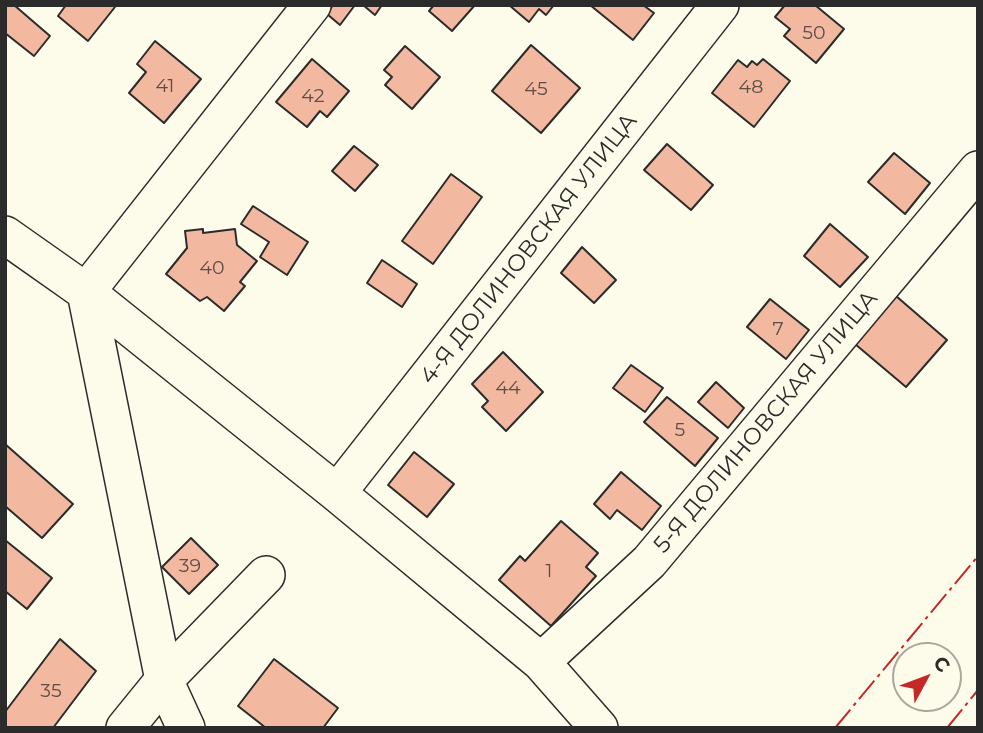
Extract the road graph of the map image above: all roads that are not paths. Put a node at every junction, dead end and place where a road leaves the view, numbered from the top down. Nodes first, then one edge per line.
1 (312, 5) edge
2 (720, 5) edge
3 (978, 170) edge
4 (5, 235) edge
5 (86, 292) junction
6 (337, 493) junction
7 (267, 575) dead end
8 (541, 662) junction
9 (164, 680) junction
10 (125, 728) edge
11 (186, 728) edge
12 (600, 728) edge

1 - 5 street
2 - 6 street, 4-Я ДОЛИНОВСКАЯ УЛИЦА
3 - 8 street, 5-Я ДОЛИНОВСКАЯ УЛИЦА
4 - 5 street
5 - 6 street
5 - 9 street
6 - 8 street
7 - 9 street
8 - 12 street
9 - 10 street
9 - 11 street

